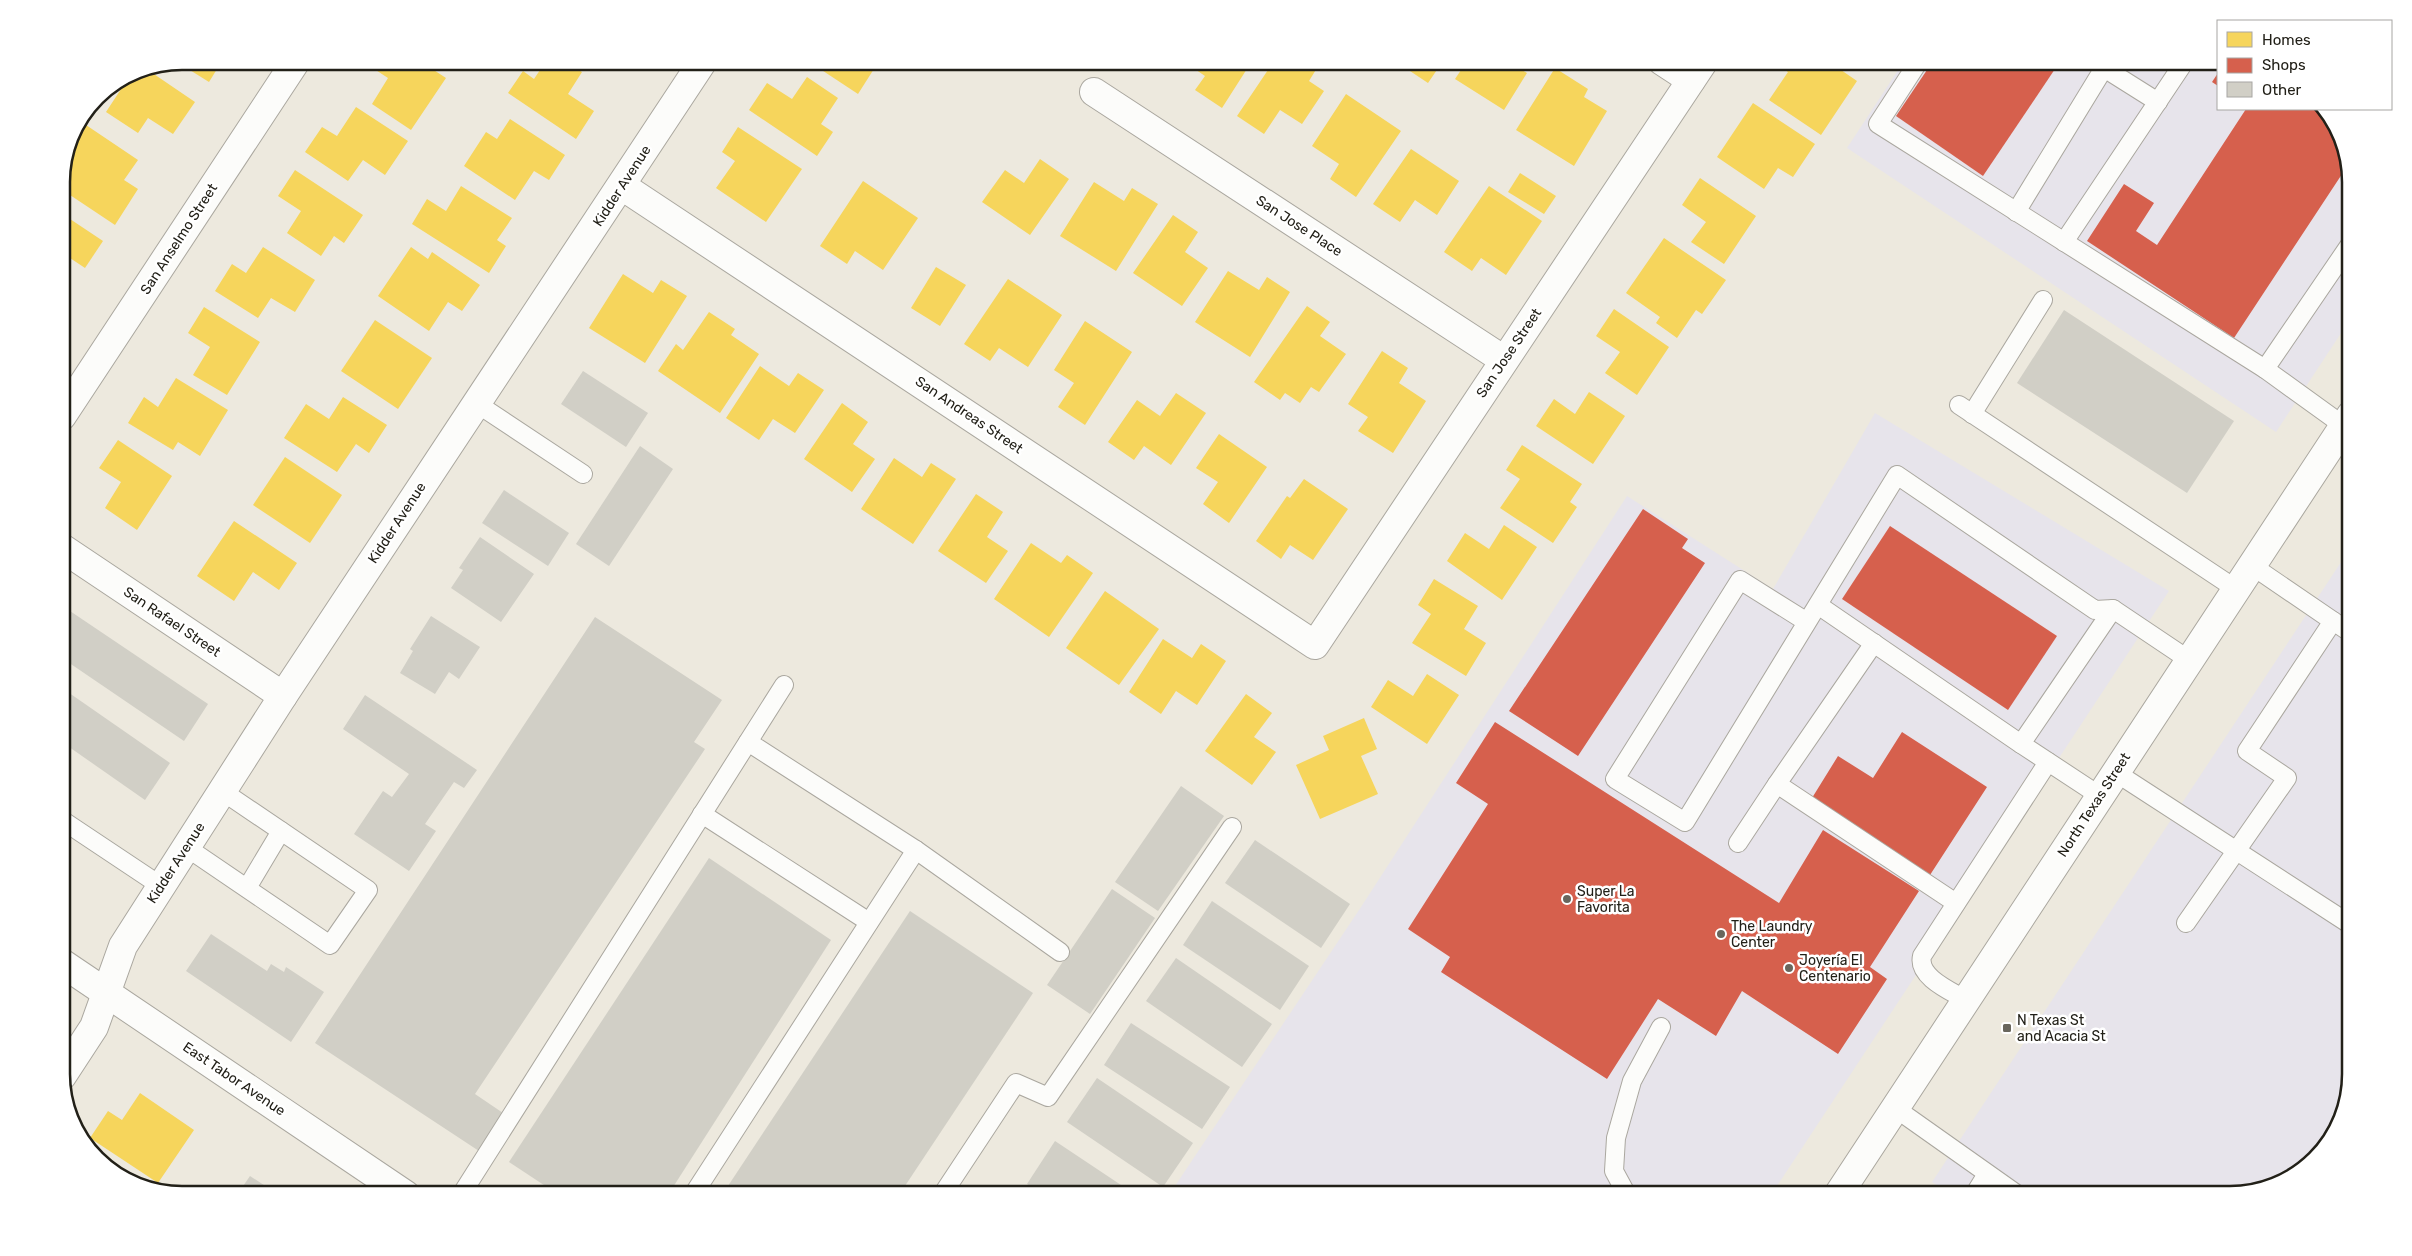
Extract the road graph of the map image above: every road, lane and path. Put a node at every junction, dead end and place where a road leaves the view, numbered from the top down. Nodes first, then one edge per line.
1 (290, 70) edge
2 (697, 70) edge
3 (1913, 70) edge
4 (2099, 70) edge
5 (2113, 70) edge
6 (2179, 70) edge
7 (1698, 71) edge
8 (1094, 92) dead end
9 (2158, 102) junction
10 (622, 186) junction
11 (2016, 212) junction
12 (2064, 242) junction
13 (2342, 255) edge
14 (2043, 300) dead end
15 (1504, 360) junction
16 (2264, 369) junction
17 (476, 403) junction
18 (70, 404) edge
19 (2342, 417) edge
20 (2342, 428) edge
21 (583, 474) dead end
22 (70, 557) edge
23 (2252, 565) junction
24 (2236, 589) junction
25 (1818, 605) junction
26 (2113, 609) junction
27 (2333, 621) junction
28 (1807, 622) junction
29 (2342, 626) edge
30 (1874, 643) junction
31 (1315, 645) joint
32 (2189, 660) junction
33 (784, 685) dead end
34 (282, 696) junction
35 (748, 742) junction
36 (2021, 744) junction
37 (2048, 762) junction
38 (2115, 772) junction
39 (1777, 784) junction
40 (222, 791) junction
41 (2100, 796) junction
42 (702, 814) junction
43 (70, 825) edge
44 (1232, 827) dead end
45 (282, 832) junction
46 (1738, 843) dead end
47 (186, 847) junction
48 (916, 850) junction
49 (2236, 851) junction
50 (161, 886) junction
51 (247, 888) junction
52 (1956, 903) junction
53 (2342, 919) edge
54 (869, 922) junction
55 (2186, 923) dead end
56 (1060, 952) dead end
57 (70, 968) edge
58 (105, 992) junction
59 (1966, 1000) junction
60 (1661, 1027) dead end
61 (70, 1064) edge
62 (1895, 1108) junction
63 (1987, 1174) junction
64 (393, 1186) edge
65 (467, 1186) edge
66 (699, 1186) edge
67 (948, 1186) edge
68 (1622, 1186) edge
69 (1844, 1186) edge
70 (1980, 1186) edge
71 (2005, 1186) edge

1 - 18 street, San Anselmo Street
2 - 10 street, Kidder Avenue
3 - 11 lane
4 - 11 lane
5 - 9 lane
6 - 9 lane
7 - 15 street, San Jose Street
8 - 15 street, San Jose Place
9 - 12 lane
10 - 17 street, Kidder Avenue
10 - 31 street, San Andreas Street
11 - 12 lane
12 - 16 lane
13 - 16 lane
14 - 24 lane
15 - 31 street, San Jose Street
16 - 19 lane
17 - 21 lane
17 - 34 street, Kidder Avenue
20 - 23 street, North Texas Street
22 - 34 street, San Rafael Street
23 - 24 street, North Texas Street
23 - 27 lane
24 - 32 street, North Texas Street
25 - 26 lane
25 - 28 lane
25 - 30 lane
26 - 32 lane
26 - 36 lane
27 - 29 lane
27 - 49 lane
28 - 28 lane
30 - 36 lane
30 - 39 lane
32 - 38 street, North Texas Street
33 - 35 lane
34 - 40 street, Kidder Avenue
35 - 42 lane
35 - 48 lane
36 - 37 lane
37 - 41 lane
37 - 52 lane
38 - 41 street, North Texas Street
38 - 49 lane
39 - 46 lane
39 - 52 lane
40 - 45 lane
40 - 47 street, Kidder Avenue
41 - 59 street, North Texas Street
42 - 54 lane
42 - 65 lane
43 - 50 lane
44 - 67 lane
45 - 51 lane
45 - 51 lane
47 - 50 street, Kidder Avenue
47 - 51 lane
48 - 54 lane
48 - 56 lane
49 - 53 lane
49 - 55 lane
50 - 58 street, Kidder Avenue
52 - 59 lane
54 - 66 lane
57 - 58 street, East Tabor Avenue
58 - 61 street, Kidder Avenue
58 - 64 street, East Tabor Avenue
59 - 62 street, North Texas Street
60 - 68 lane
62 - 63 lane
62 - 69 street, North Texas Street
63 - 70 lane
63 - 71 lane

